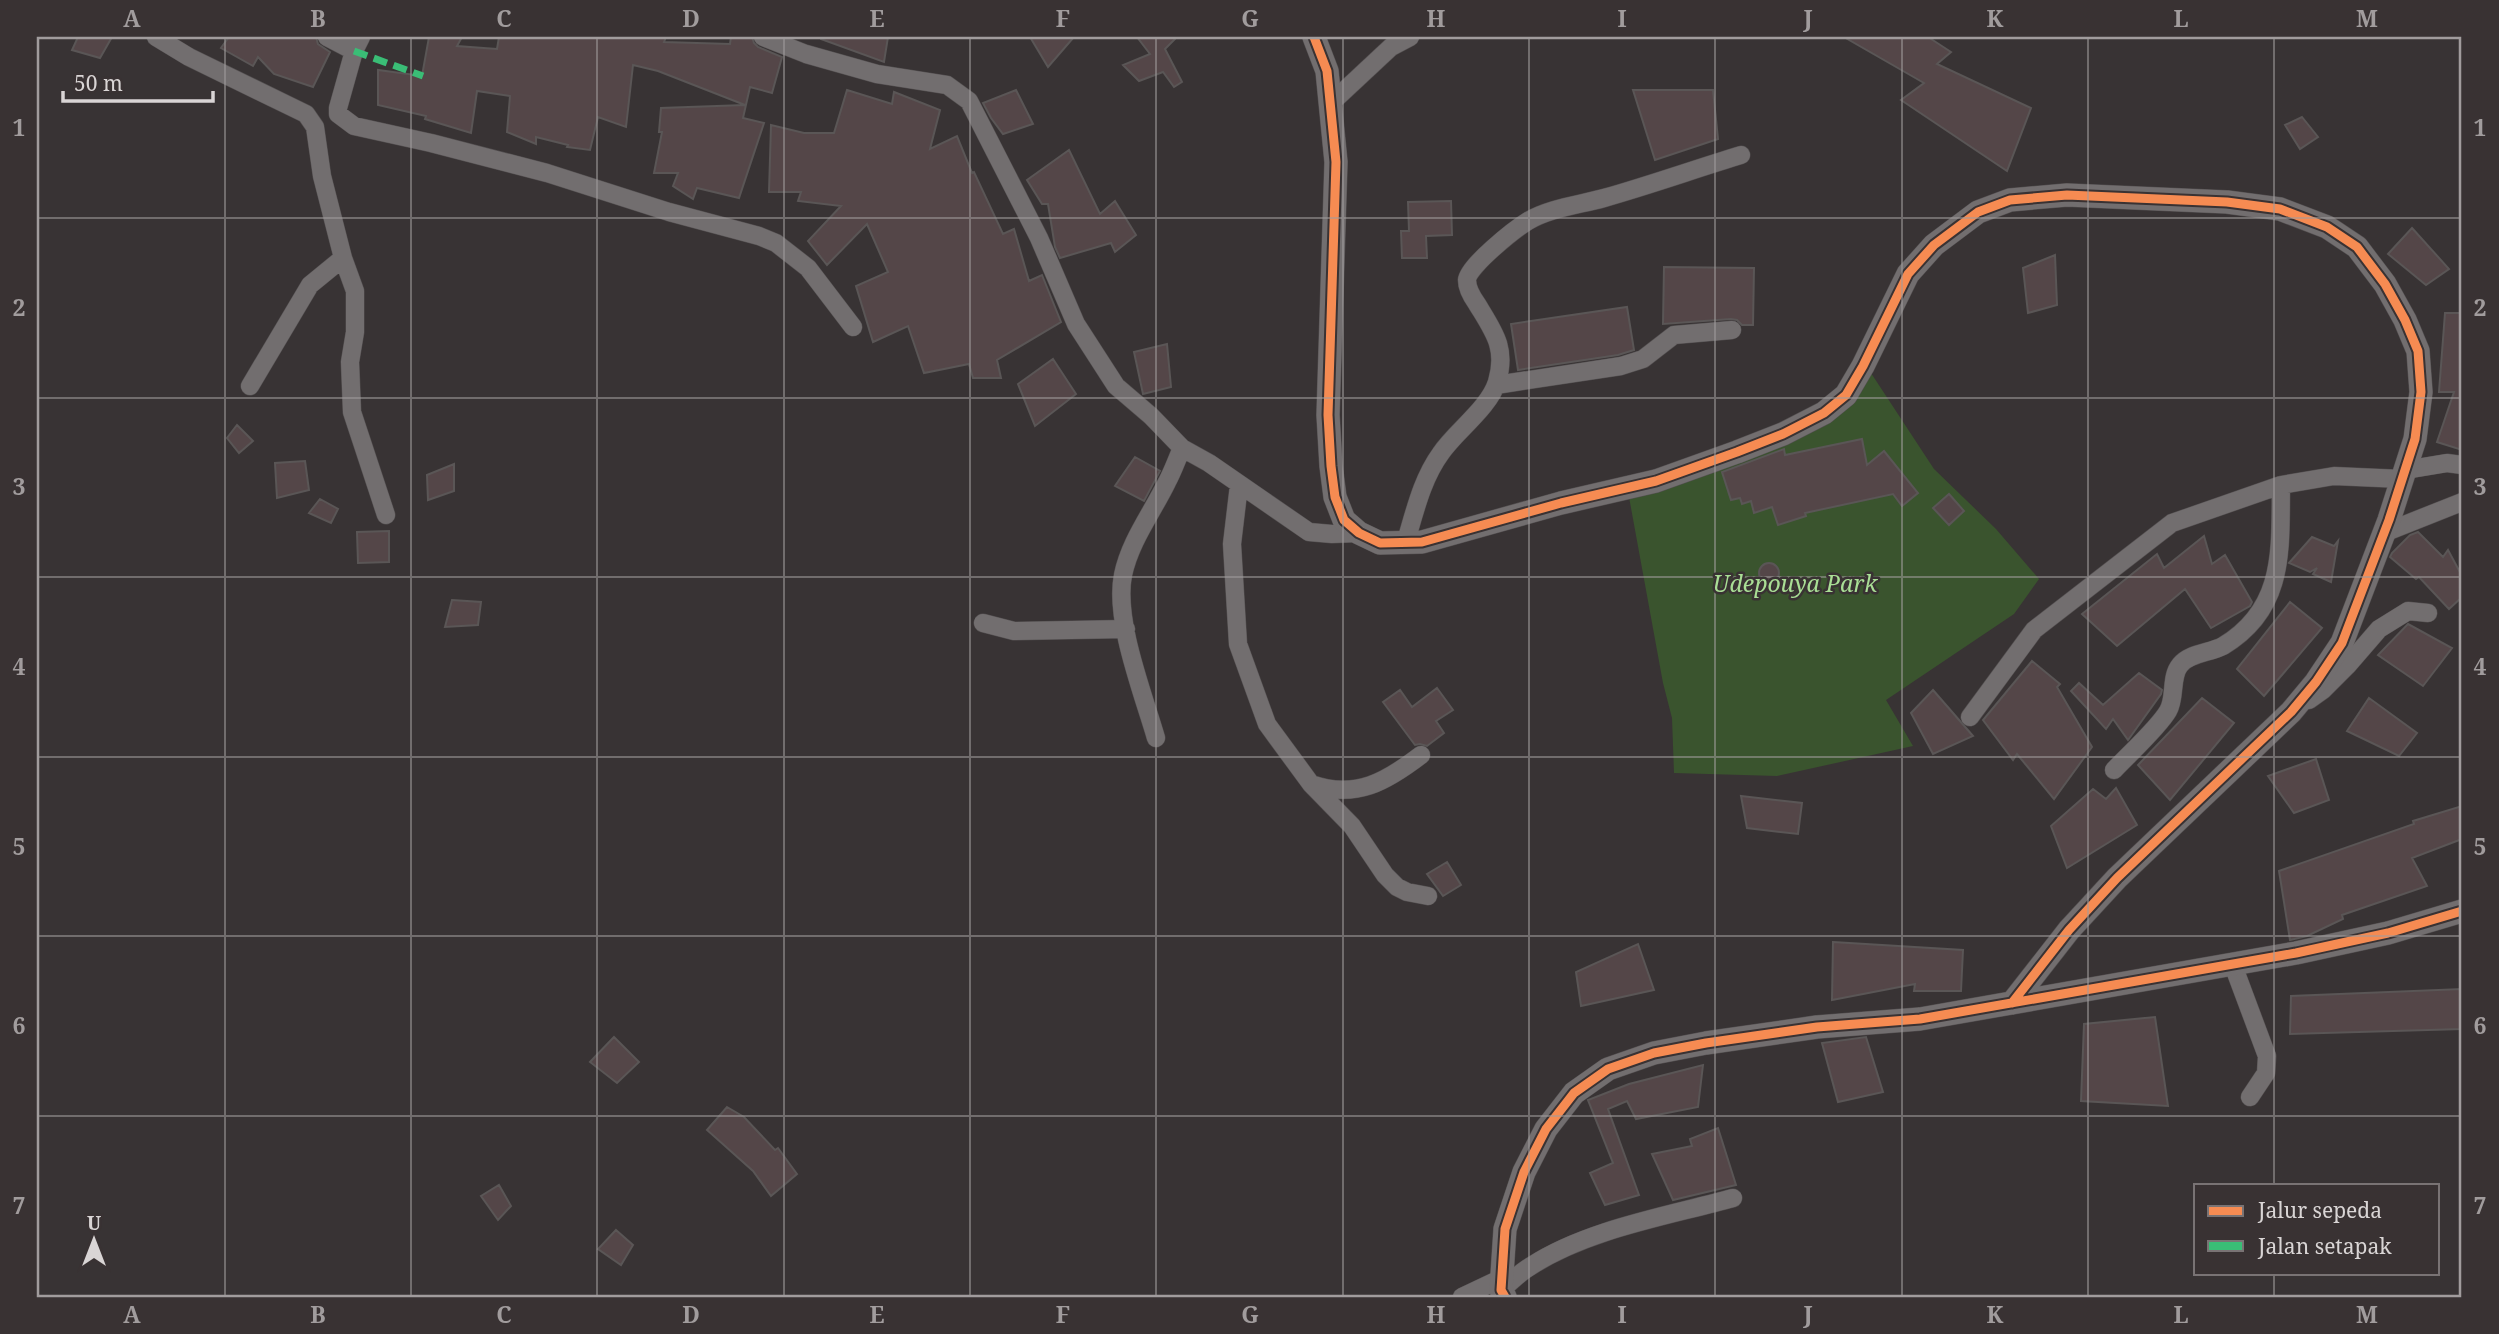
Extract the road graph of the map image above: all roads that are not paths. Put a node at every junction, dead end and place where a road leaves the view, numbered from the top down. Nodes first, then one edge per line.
1 (156, 37) edge
2 (327, 37) edge
3 (763, 37) edge
4 (1314, 37) edge
5 (1410, 37) edge
6 (358, 44) edge
7 (1331, 103) junction
8 (306, 114) junction
9 (338, 114) junction
10 (1741, 155) dead end
11 (343, 258) junction
12 (853, 327) dead end
13 (1732, 330) dead end
14 (1496, 385) junction
15 (250, 386) dead end
16 (1182, 448) junction
17 (2462, 465) edge
18 (2404, 474) junction
19 (1239, 485) junction
20 (2281, 485) junction
21 (2462, 502) edge
22 (386, 515) dead end
23 (1359, 533) junction
24 (2384, 533) junction
25 (1406, 541) junction
26 (2428, 612) dead end
27 (983, 623) dead end
28 (1126, 629) junction
29 (2291, 712) junction
30 (1970, 717) dead end
31 (1156, 738) dead end
32 (1421, 755) dead end
33 (2114, 770) dead end
34 (1311, 784) junction
35 (1428, 896) dead end
36 (2462, 911) edge
37 (2232, 965) junction
38 (2012, 1003) junction
39 (2250, 1097) dead end
40 (1733, 1198) dead end
41 (1503, 1288) edge
42 (1462, 1297) edge

1 - 8 street
2 - 6 street
3 - 16 street
4 - 7 street
5 - 7 street
6 - 9 street
7 - 23 street
8 - 9 street
8 - 11 street
9 - 12 street
10 - 14 street
11 - 15 street
11 - 22 street
13 - 14 street
14 - 25 street
16 - 19 street
16 - 28 street
17 - 18 street
18 - 20 street
18 - 24 street
18 - 25 street
19 - 23 street
19 - 34 street
20 - 30 street
20 - 33 street
21 - 24 street
23 - 25 street
24 - 29 street
26 - 29 street
27 - 28 street
28 - 31 street
29 - 38 street
32 - 34 street
34 - 35 street
36 - 37 street
37 - 38 street
37 - 39 street
38 - 41 street
40 - 41 street
41 - 42 street

